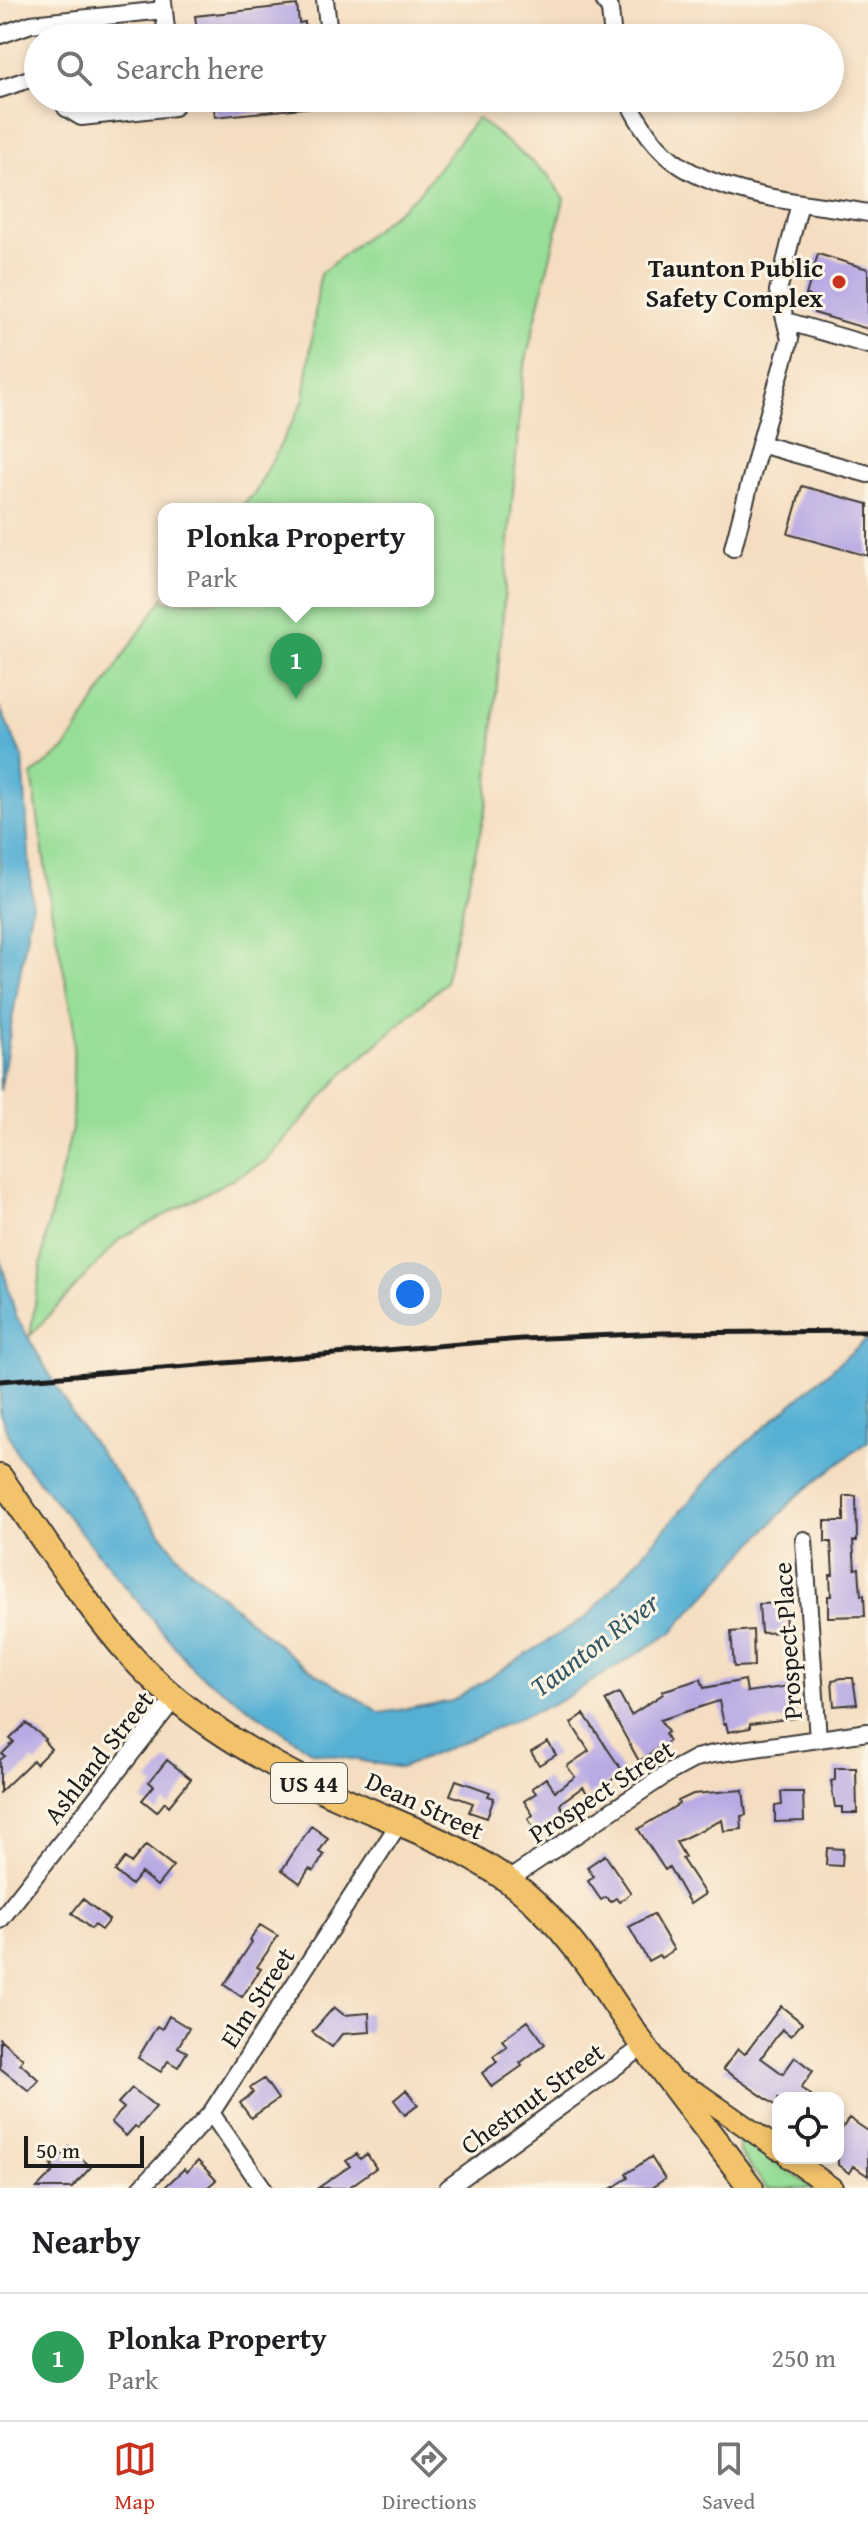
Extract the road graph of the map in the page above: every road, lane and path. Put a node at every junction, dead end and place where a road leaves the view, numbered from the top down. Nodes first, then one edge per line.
1 (325, 0) edge
2 (609, 3) edge
3 (163, 5) edge
4 (31, 24) edge
5 (328, 24) edge
6 (611, 24) edge
7 (24, 26) edge
8 (0, 35) edge
9 (24, 81) edge
10 (0, 89) edge
11 (73, 112) edge
12 (128, 112) edge
13 (635, 112) edge
14 (800, 203) junction
15 (868, 213) edge
16 (786, 321) junction
17 (868, 345) edge
18 (760, 444) junction
19 (868, 474) edge
20 (733, 548) dead end
21 (0, 1477) edge
22 (804, 1540) dead end
23 (175, 1698) junction
24 (868, 1732) edge
25 (818, 1739) junction
26 (400, 1822) junction
27 (508, 1880) junction
28 (0, 1920) edge
29 (644, 2046) junction
30 (668, 2078) junction
31 (211, 2113) junction
32 (772, 2145) edge
33 (798, 2164) edge
34 (141, 2188) edge
35 (263, 2188) edge
36 (448, 2188) edge
37 (751, 2188) edge
38 (832, 2188) edge

1 - 5 street
2 - 6 street
3 - 4 street
7 - 8 street
9 - 10 street
11 - 12 street
13 - 14 street
14 - 15 street
14 - 16 street
16 - 17 street
16 - 18 street
18 - 19 street
18 - 20 street
21 - 23 highway, Dean Street / US 44
22 - 25 street, Prospect Place
23 - 26 highway, Dean Street / US 44
23 - 28 street, Ashland Street
24 - 25 street, Prospect Street
25 - 27 street, Prospect Street
26 - 27 highway, Dean Street / US 44
26 - 31 street, Elm Street
27 - 29 highway, Dean Street / US 44
29 - 30 highway, Dean Street / US 44
29 - 36 street, Chestnut Street
30 - 32 main road
30 - 37 highway, US 44
31 - 34 street, Elm Street
31 - 35 street
33 - 38 main road

